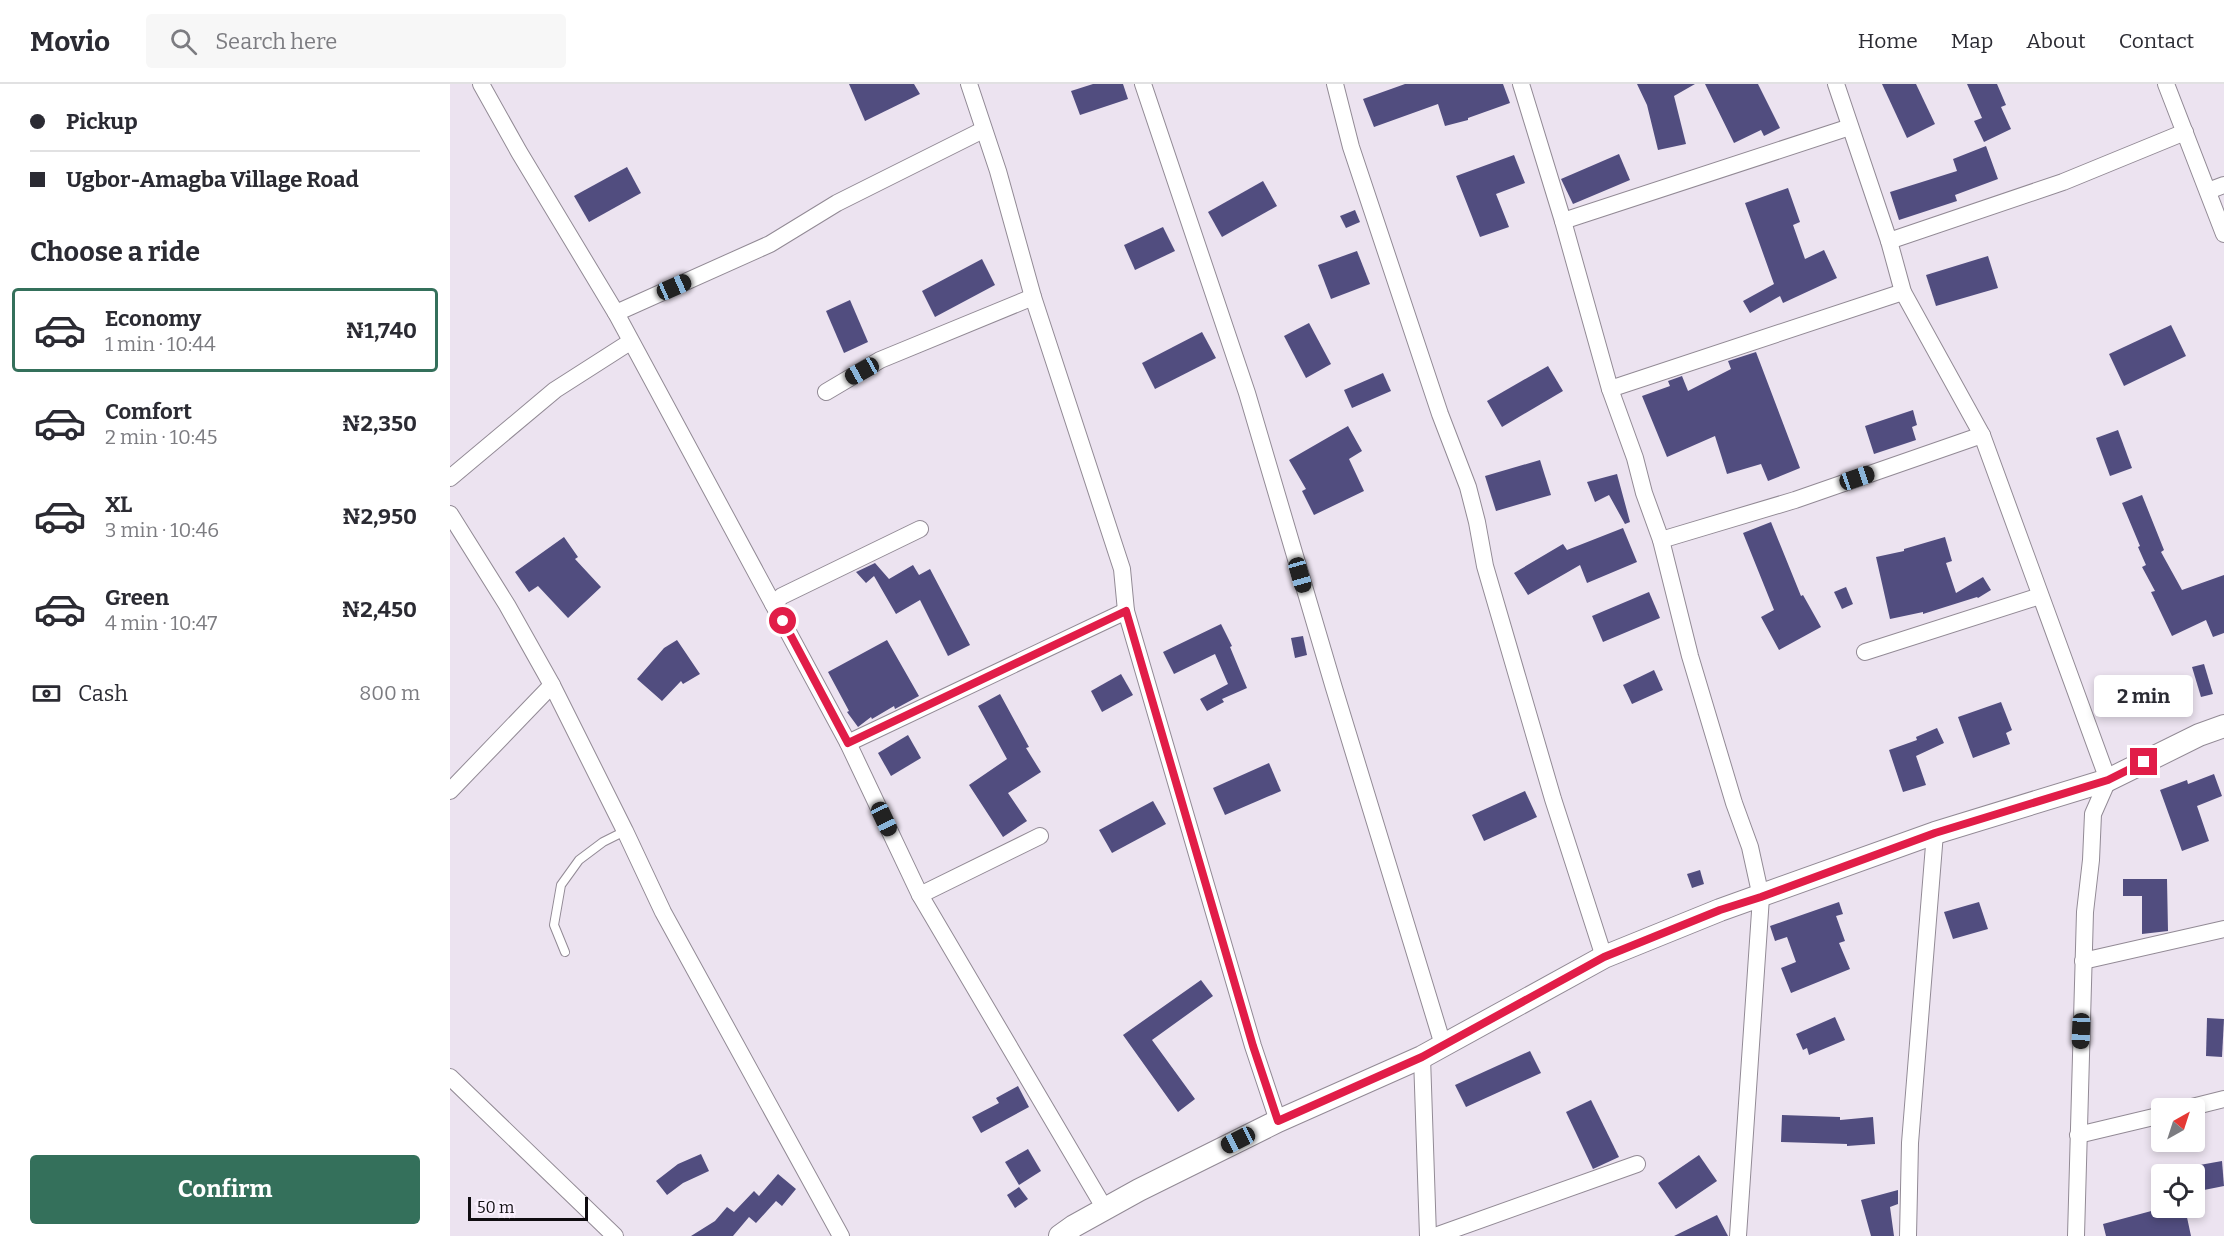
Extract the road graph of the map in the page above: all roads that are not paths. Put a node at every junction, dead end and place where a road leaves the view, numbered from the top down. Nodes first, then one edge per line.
1 (481, 84) edge
2 (969, 84) edge
3 (1143, 84) edge
4 (1335, 84) edge
5 (1521, 84) edge
6 (1836, 84) edge
7 (2166, 84) edge
8 (1850, 127) junction
9 (983, 130) junction
10 (2185, 132) junction
11 (2224, 185) edge
12 (2208, 191) junction
13 (1563, 220) junction
14 (2224, 234) edge
15 (1889, 241) junction
16 (1903, 292) junction
17 (1033, 297) junction
18 (616, 313) junction
19 (630, 342) junction
20 (1610, 390) junction
21 (826, 392) dead end
22 (1982, 435) junction
23 (450, 478) edge
24 (450, 514) edge
25 (920, 529) dead end
26 (1661, 540) junction
27 (456, 541) edge
28 (2040, 596) junction
29 (773, 604) junction
30 (1126, 611) junction
31 (1865, 652) dead end
32 (552, 685) junction
33 (2224, 726) edge
34 (848, 743) junction
35 (2108, 780) junction
36 (450, 791) edge
37 (626, 831) junction
38 (1935, 833) junction
39 (1040, 836) dead end
40 (920, 895) junction
41 (1761, 897) junction
42 (2224, 929) edge
43 (564, 952) dead end
44 (1604, 957) junction
45 (2083, 961) junction
46 (1443, 1045) junction
47 (1422, 1057) junction
48 (450, 1077) edge
49 (2224, 1099) edge
50 (2205, 1104) edge
51 (2151, 1118) edge
52 (1278, 1121) junction
53 (2079, 1135) junction
54 (1637, 1164) dead end
55 (1105, 1209) junction
56 (1069, 1233) edge
57 (615, 1236) edge
58 (841, 1236) edge
59 (1428, 1236) edge
60 (1435, 1236) edge
61 (1738, 1236) edge
62 (1908, 1236) edge
63 (2076, 1236) edge

1 - 18 street
2 - 9 street
3 - 46 street
4 - 44 street
5 - 13 street
6 - 8 street
7 - 10 street
8 - 13 street
8 - 15 street
9 - 17 street
9 - 18 street
10 - 12 street
10 - 15 street
11 - 12 street
12 - 14 street
13 - 20 street
15 - 16 street
16 - 20 street
16 - 22 street
17 - 21 street
17 - 30 street
18 - 19 street
19 - 23 street
19 - 29 street
20 - 26 street
22 - 26 street
22 - 28 street
24 - 27 street
25 - 29 street
26 - 41 street
27 - 32 street
28 - 31 street
28 - 35 street
29 - 34 street
30 - 34 street
30 - 52 street
32 - 36 street
32 - 37 street
33 - 35 street
34 - 40 street
35 - 38 street
35 - 45 street
37 - 43 lane
37 - 58 street
38 - 41 street
38 - 62 street
39 - 40 street
40 - 55 street
41 - 44 street
41 - 61 street
42 - 45 street
44 - 46 street
45 - 53 street
46 - 47 street
47 - 52 street
47 - 59 street
48 - 57 street
49 - 50 street
51 - 53 street
52 - 55 street
53 - 63 street
54 - 60 street
55 - 56 street

